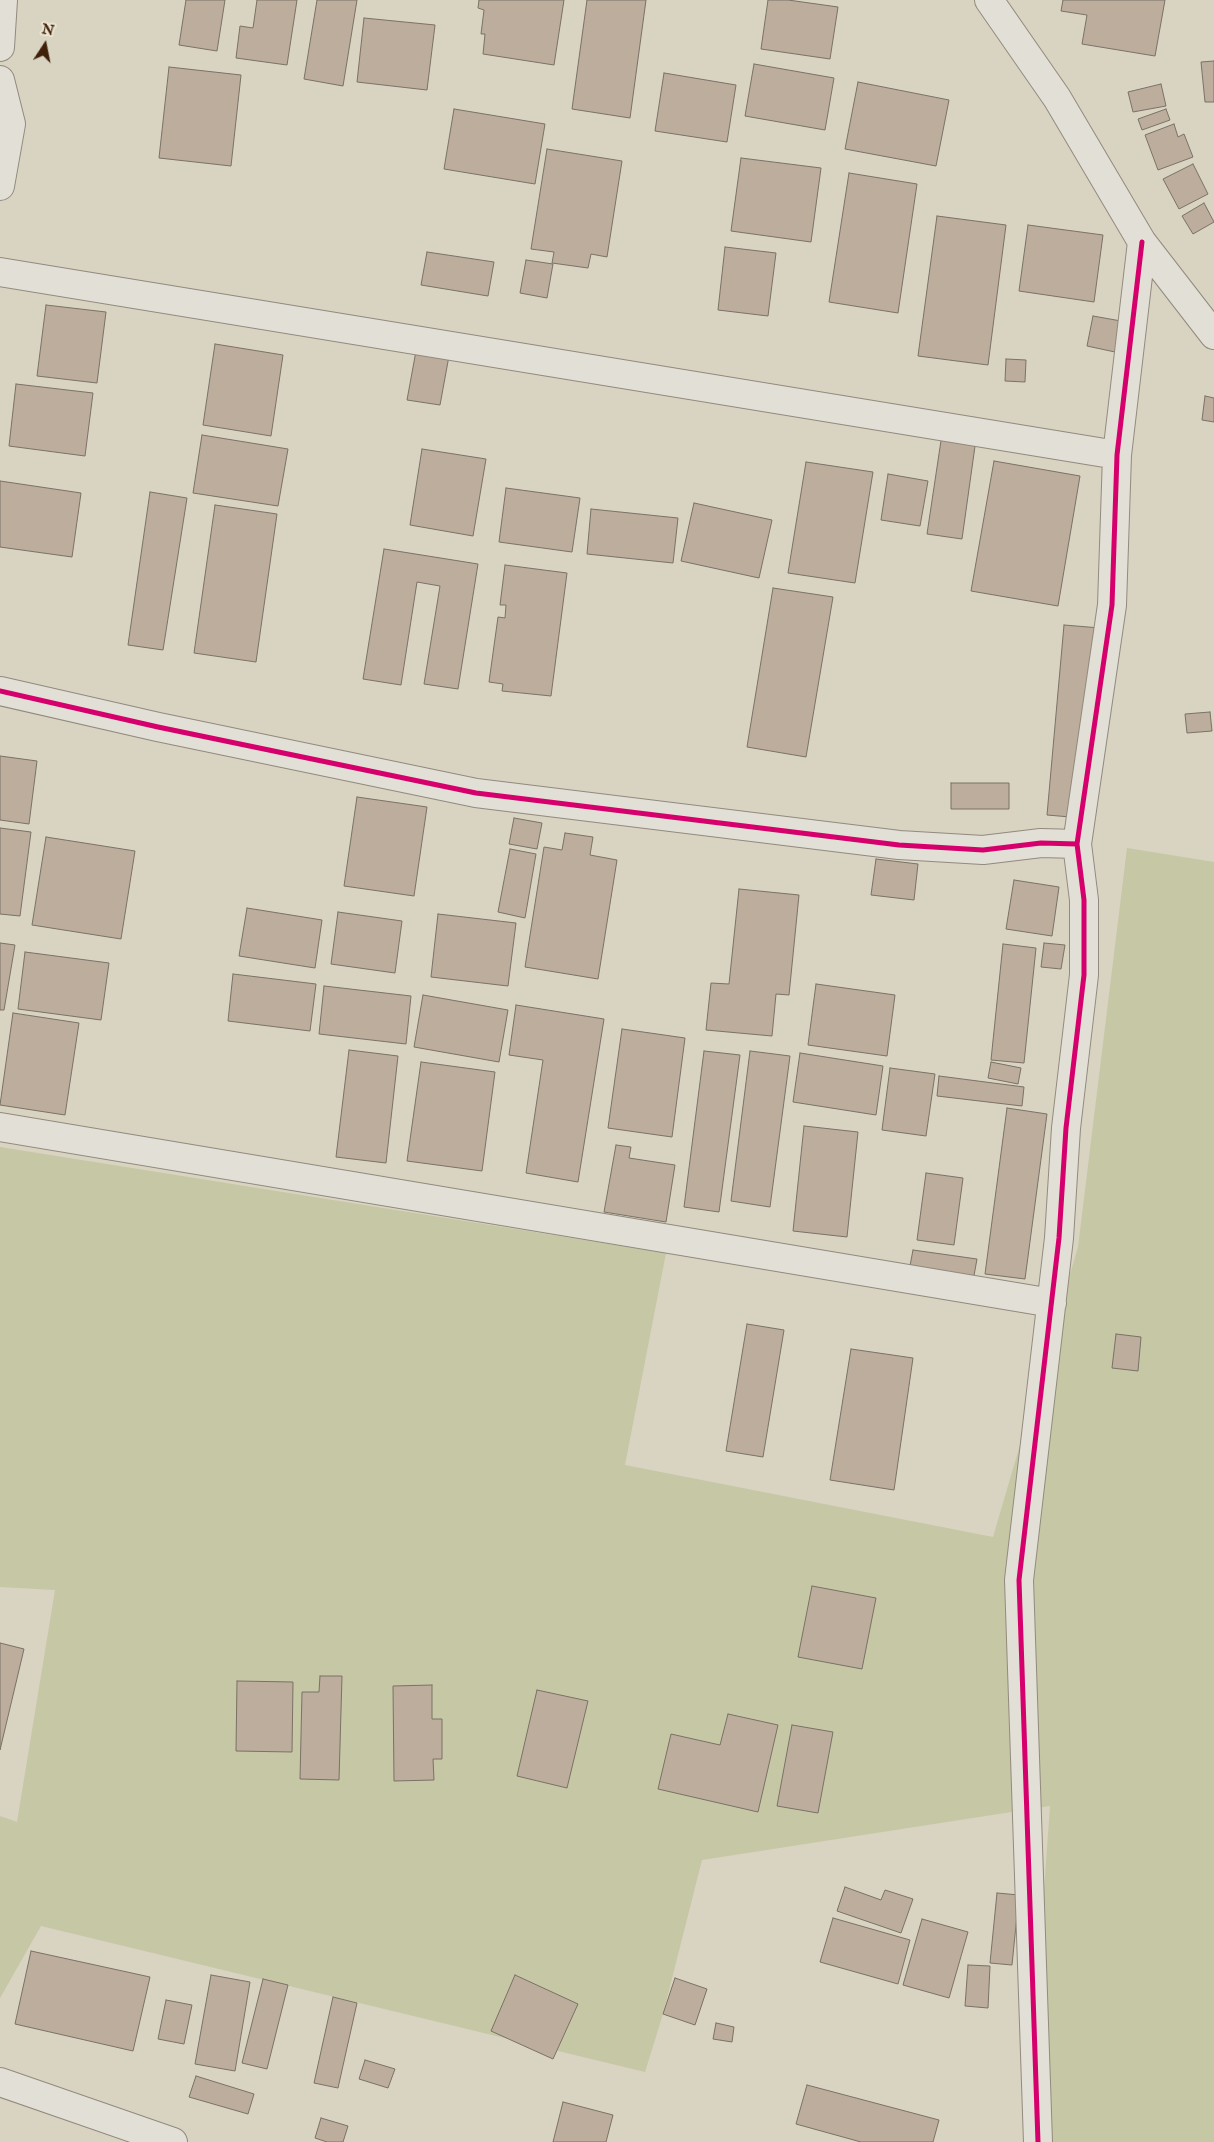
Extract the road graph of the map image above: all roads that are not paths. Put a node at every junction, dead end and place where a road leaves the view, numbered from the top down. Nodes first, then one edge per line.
1 (3, 0) edge
2 (989, 0) edge
3 (0, 47) edge
4 (0, 80) edge
5 (0, 186) edge
6 (1142, 242) junction
7 (0, 272) edge
8 (1214, 336) edge
9 (1117, 455) junction
10 (0, 691) edge
11 (1077, 844) junction
12 (0, 1127) edge
13 (1052, 1303) junction
14 (0, 2082) edge
15 (173, 2142) edge
16 (1038, 2142) edge

1 - 3 street
2 - 6 street
4 - 5 street
6 - 8 street
6 - 9 street
7 - 9 street
9 - 11 street
10 - 11 street
11 - 13 street
12 - 13 street
13 - 16 street
14 - 15 street

